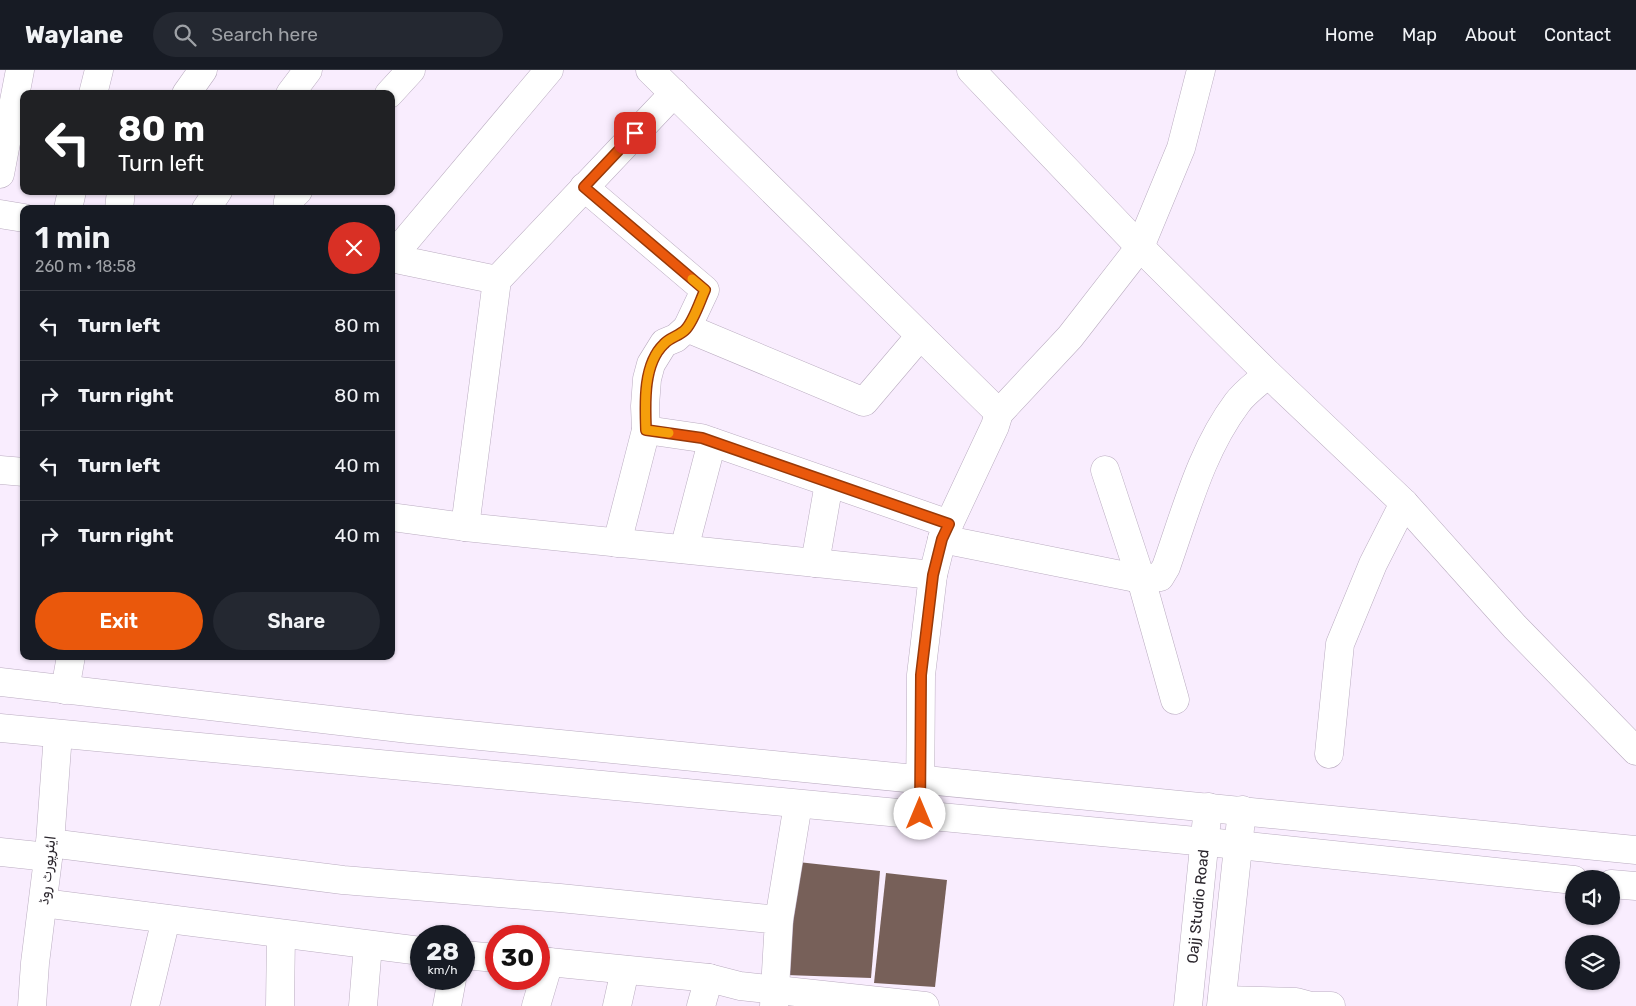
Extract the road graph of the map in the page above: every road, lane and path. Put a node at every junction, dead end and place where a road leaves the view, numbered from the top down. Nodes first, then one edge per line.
1 (20, 70) edge
2 (99, 70) edge
3 (203, 70) edge
4 (308, 70) edge
5 (411, 70) edge
6 (548, 70) edge
7 (650, 70) edge
8 (971, 70) edge
9 (1201, 70) edge
10 (94, 90) edge
11 (189, 90) edge
12 (293, 90) edge
13 (393, 90) edge
14 (674, 93) junction
15 (0, 174) edge
16 (584, 187) junction
17 (294, 195) edge
18 (288, 205) edge
19 (0, 214) edge
20 (20, 217) edge
21 (1140, 247) junction
22 (395, 253) edge
23 (395, 259) edge
24 (497, 280) junction
25 (687, 328) junction
26 (920, 336) junction
27 (1268, 374) junction
28 (999, 413) junction
29 (646, 430) junction
30 (712, 442) junction
31 (0, 470) edge
32 (1105, 470) dead end
33 (20, 472) edge
34 (829, 483) junction
35 (1404, 504) junction
36 (395, 518) edge
37 (465, 527) junction
38 (945, 531) junction
39 (617, 543) junction
40 (684, 550) junction
41 (815, 563) junction
42 (933, 575) junction
43 (1141, 579) junction
44 (70, 660) edge
45 (0, 682) edge
46 (65, 690) junction
47 (1175, 700) dead end
48 (0, 728) edge
49 (58, 734) junction
50 (1636, 752) edge
51 (1329, 754) dead end
52 (920, 779) junction
53 (798, 804) junction
54 (1208, 807) junction
55 (1242, 810) junction
56 (920, 814) junction
57 (1204, 842) junction
58 (1238, 845) junction
59 (49, 850) junction
60 (1636, 850) edge
61 (0, 852) edge
62 (1565, 879) edge
63 (1620, 885) edge
64 (1636, 886) edge
65 (43, 903) junction
66 (166, 919) junction
67 (779, 920) junction
68 (281, 934) junction
69 (368, 945) junction
70 (410, 950) edge
71 (550, 963) edge
72 (625, 970) junction
73 (709, 978) junction
74 (450, 990) edge
75 (539, 990) edge
76 (774, 998) edge
77 (853, 1002) edge
78 (1222, 1003) edge
79 (32, 1006) edge
80 (145, 1006) edge
81 (280, 1006) edge
82 (363, 1006) edge
83 (447, 1006) edge
84 (536, 1006) edge
85 (618, 1006) edge
86 (701, 1006) edge
87 (925, 1006) edge
88 (1188, 1006) edge
89 (1311, 1006) edge
90 (1331, 1006) edge

1 - 15 street
2 - 10 street
3 - 11 street
4 - 12 street
5 - 13 street
6 - 22 street
7 - 14 street
8 - 21 street
9 - 21 street
14 - 16 street
14 - 26 street
16 - 24 street
16 - 25 street
17 - 18 street
19 - 20 street
21 - 27 street
21 - 28 street
23 - 24 street
24 - 37 street
25 - 26 street
25 - 29 street
26 - 28 street
27 - 35 street
27 - 43 street
28 - 38 street
29 - 30 street
29 - 39 street
30 - 34 street
30 - 40 street
31 - 33 street
32 - 43 street
34 - 38 street
34 - 41 street
35 - 50 street
35 - 51 street
36 - 37 street
37 - 39 street
38 - 42 street
38 - 43 street
39 - 40 street
40 - 41 street
41 - 42 street
42 - 52 street
43 - 47 street
44 - 46 street, ایئرپورٹ روڈ
45 - 46 street
46 - 49 street, ایئرپورٹ روڈ
46 - 52 street
48 - 49 street
49 - 53 street
49 - 59 street, ایئرپورٹ روڈ
52 - 54 street
52 - 56 street
53 - 56 street
53 - 67 street
54 - 55 street
54 - 57 street, Oajj Studio Road
55 - 58 street
55 - 60 street
56 - 57 street
57 - 58 street
57 - 88 street, Oajj Studio Road
58 - 62 street
58 - 78 street
59 - 61 street
59 - 65 street, ایئرپورٹ روڈ
59 - 67 street
63 - 64 street
65 - 66 street
65 - 79 street, ایئرپورٹ روڈ
66 - 68 street
66 - 80 street
67 - 76 street
68 - 69 street
68 - 81 street
69 - 70 street
69 - 82 street
71 - 72 street
72 - 73 street
72 - 85 street
73 - 76 street
73 - 86 street
74 - 83 street
75 - 84 street
76 - 77 street
77 - 87 street
78 - 89 street
89 - 90 street

